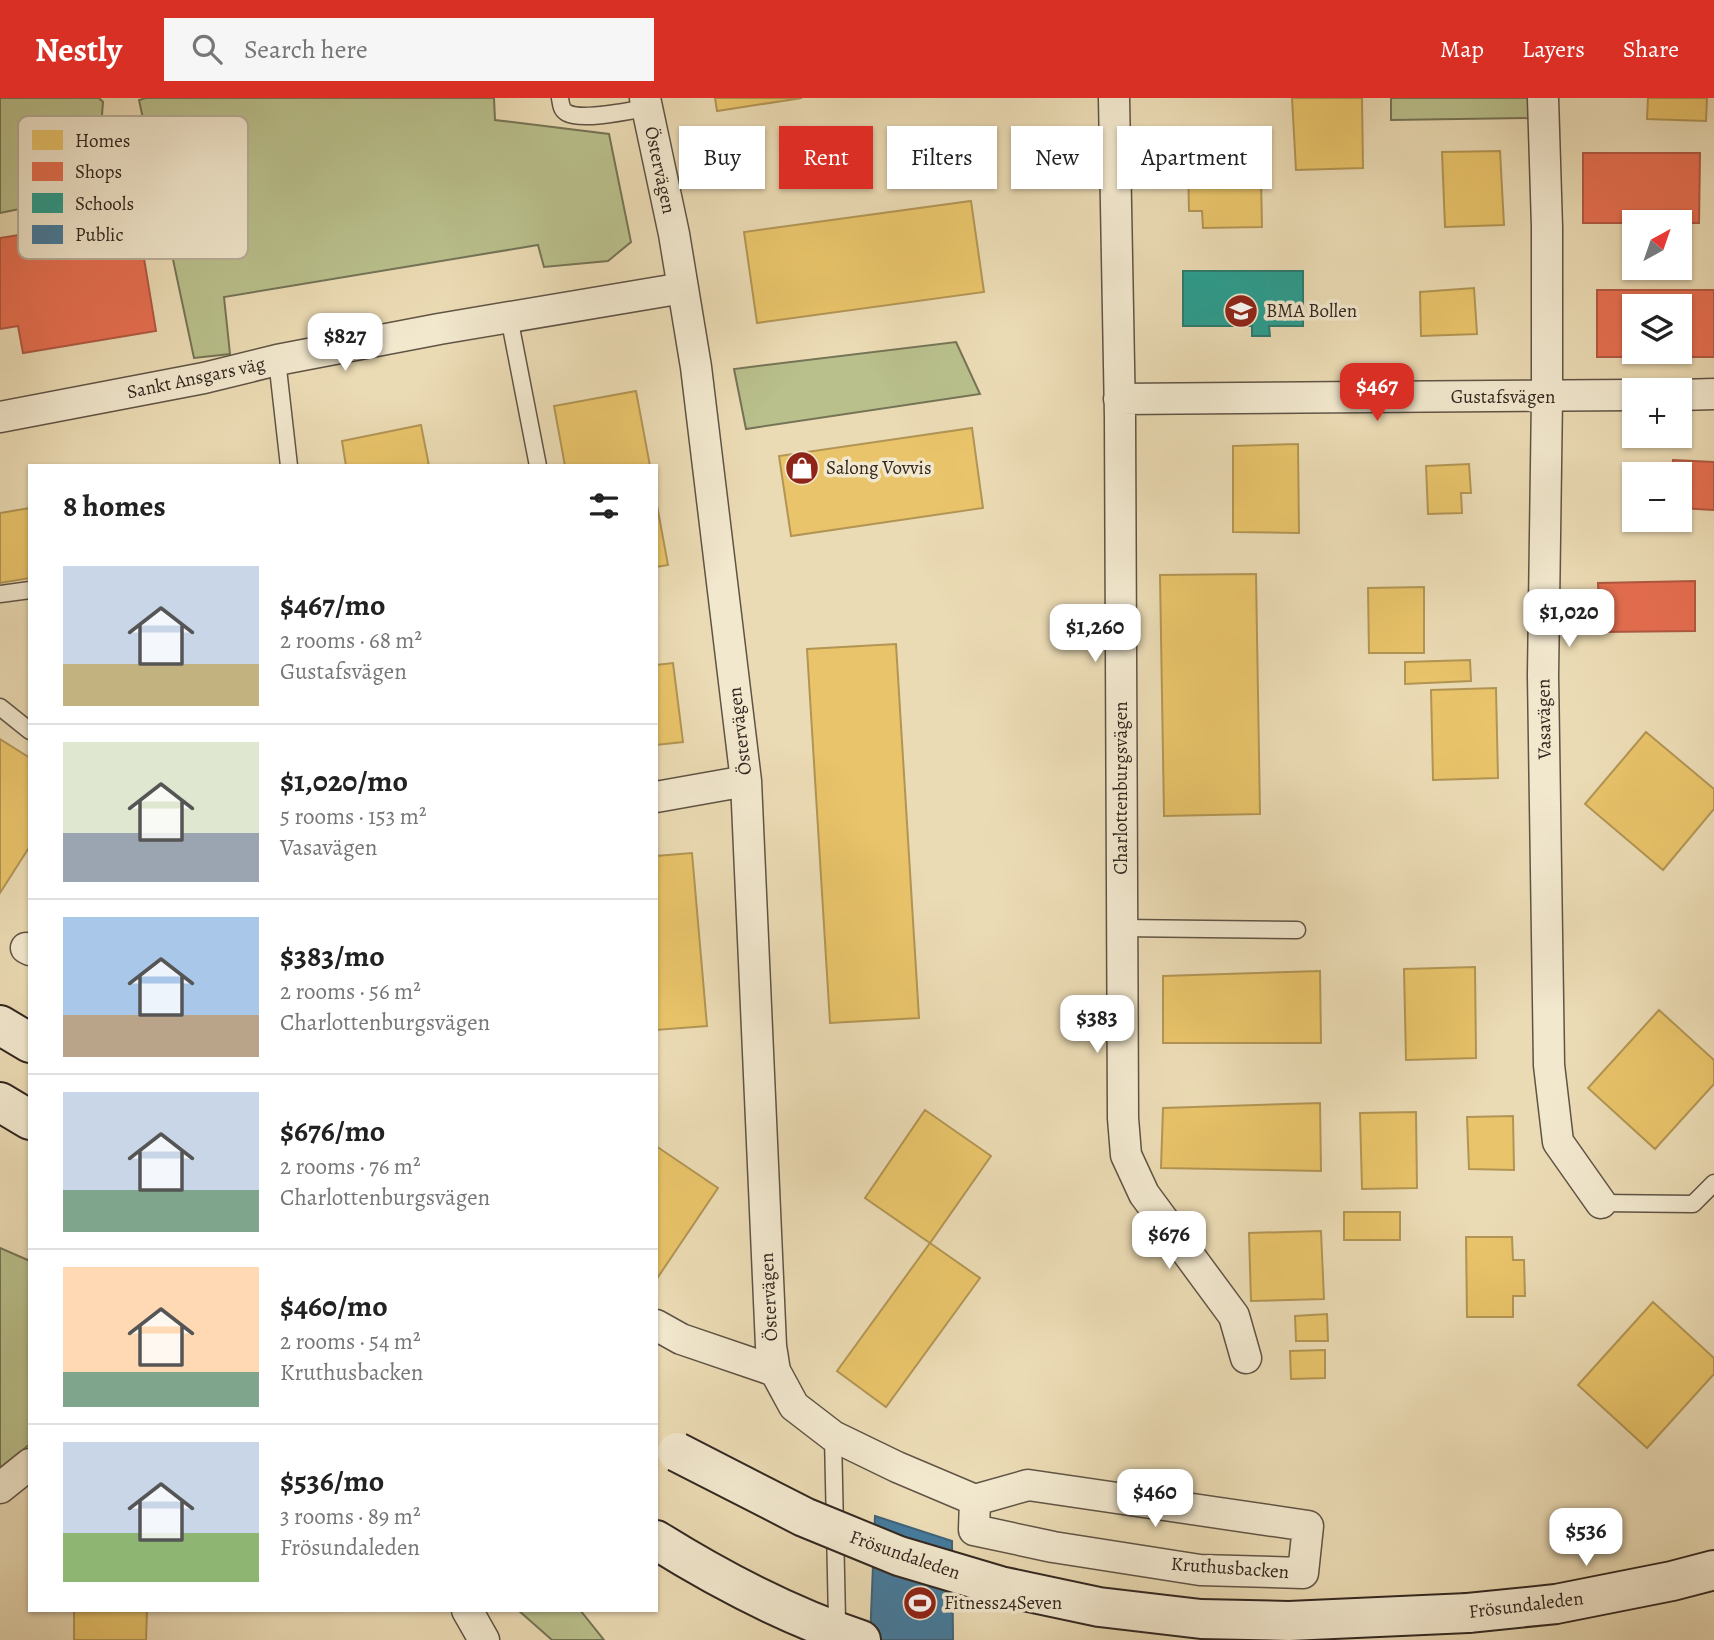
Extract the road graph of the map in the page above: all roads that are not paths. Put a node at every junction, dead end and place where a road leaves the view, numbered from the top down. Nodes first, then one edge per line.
1 (560, 98) edge
2 (1114, 98) edge
3 (1544, 98) edge
4 (645, 103) edge
5 (683, 288) junction
6 (509, 317) junction
7 (277, 360) junction
8 (1714, 394) edge
9 (1692, 395) edge
10 (1622, 396) edge
11 (1547, 397) junction
12 (1119, 398) junction
13 (0, 417) edge
14 (289, 464) edge
15 (538, 464) edge
16 (28, 590) edge
17 (0, 594) edge
18 (0, 707) edge
19 (28, 729) edge
20 (746, 781) junction
21 (658, 797) edge
22 (1122, 928) junction
23 (1297, 930) dead end
24 (0, 1102) edge
25 (28, 1120) edge
26 (1714, 1183) edge
27 (1601, 1203) joint
28 (658, 1326) edge
29 (1246, 1358) dead end
30 (775, 1371) junction
31 (833, 1436) junction
32 (666, 1445) edge
33 (28, 1466) edge
34 (0, 1488) edge
35 (975, 1500) junction
36 (667, 1547) edge
37 (1714, 1570) edge
38 (468, 1612) edge
39 (849, 1630) edge
40 (484, 1640) edge

1 - 4 lane
2 - 12 street, Charlottenburgsvägen
3 - 11 street, Vasavägen
4 - 5 street, Östervägen
5 - 6 street, Sankt Ansgars väg
5 - 20 street, Östervägen
6 - 7 street, Sankt Ansgars väg
6 - 15 lane
7 - 13 street, Sankt Ansgars väg
7 - 14 lane
8 - 9 street
10 - 11 street, Gustafsvägen
11 - 12 street, Gustafsvägen
11 - 27 street, Vasavägen
12 - 22 street, Charlottenburgsvägen
16 - 17 lane
18 - 19 lane
20 - 21 street
20 - 30 street, Östervägen
22 - 23 lane
22 - 29 street, Charlottenburgsvägen
24 - 25 main road
26 - 27 lane, Vasavägen
28 - 30 street
30 - 31 street
31 - 35 street
31 - 39 lane
32 - 37 main road, Frösundaleden, bridge
33 - 34 street
35 - 35 street, Kruthusbacken
36 - 39 main road
38 - 40 street

